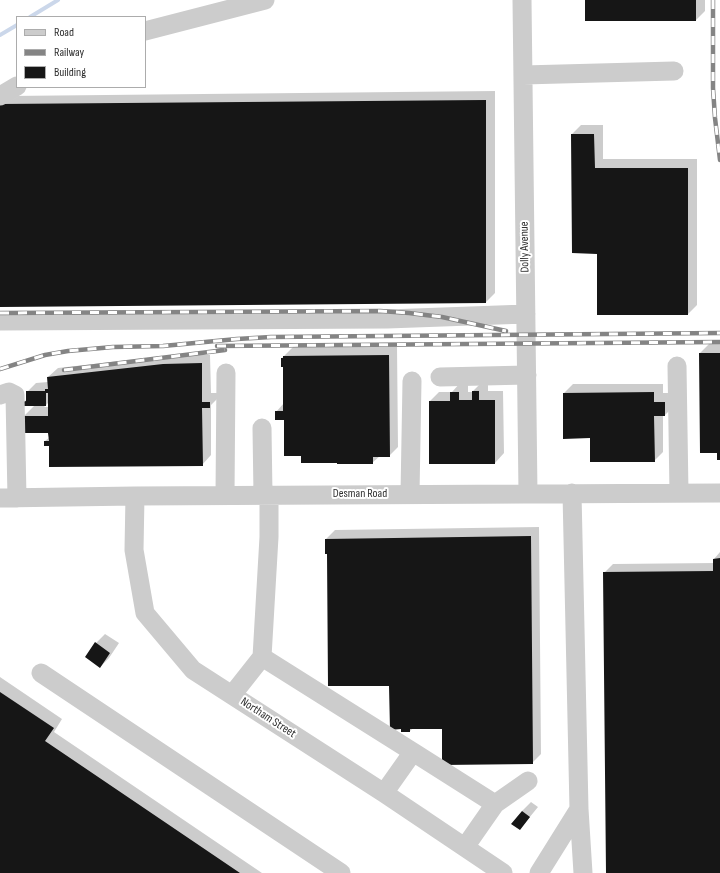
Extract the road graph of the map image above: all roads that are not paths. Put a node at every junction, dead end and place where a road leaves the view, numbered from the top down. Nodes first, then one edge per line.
1 (265, 0) edge
2 (522, 0) edge
3 (146, 32) edge
4 (674, 71) dead end
5 (523, 75) junction
6 (16, 87) edge
7 (0, 96) edge
8 (526, 314) junction
9 (0, 321) edge
10 (677, 366) dead end
11 (226, 373) dead end
12 (527, 375) junction
13 (440, 377) dead end
14 (412, 381) dead end
15 (0, 395) edge
16 (262, 428) dead end
17 (528, 493) junction
18 (572, 493) junction
19 (679, 493) junction
20 (720, 493) edge
21 (410, 494) junction
22 (225, 495) junction
23 (266, 495) junction
24 (135, 496) junction
25 (9, 498) edge
26 (262, 656) junction
27 (41, 673) dead end
28 (232, 695) junction
29 (413, 752) junction
30 (528, 781) dead end
31 (384, 793) junction
32 (495, 804) junction
33 (579, 810) junction
34 (465, 847) junction
35 (341, 873) edge
36 (504, 873) edge
37 (539, 873) edge
38 (583, 873) edge

1 - 3 street
2 - 5 street, Dolly Avenue
4 - 5 street
5 - 8 street, Dolly Avenue
6 - 7 street
8 - 9 street
8 - 12 street, Dolly Avenue
10 - 19 street
11 - 22 street
12 - 13 street
12 - 17 street, Dolly Avenue
14 - 21 street
15 - 25 street
16 - 23 street
17 - 18 street, Desman Road
17 - 21 street, Desman Road
18 - 19 street, Desman Road
18 - 33 street
19 - 20 street, Desman Road
21 - 23 street, Desman Road
22 - 23 street, Desman Road
22 - 24 street, Desman Road
23 - 26 street
24 - 25 street, Desman Road
24 - 28 street, Northam Street
26 - 28 street
26 - 29 street
27 - 35 street
28 - 31 street, Northam Street
29 - 31 street
29 - 32 street
30 - 32 street
31 - 34 street, Northam Street
32 - 34 street
33 - 37 street
33 - 38 street
34 - 36 street, Northam Street

